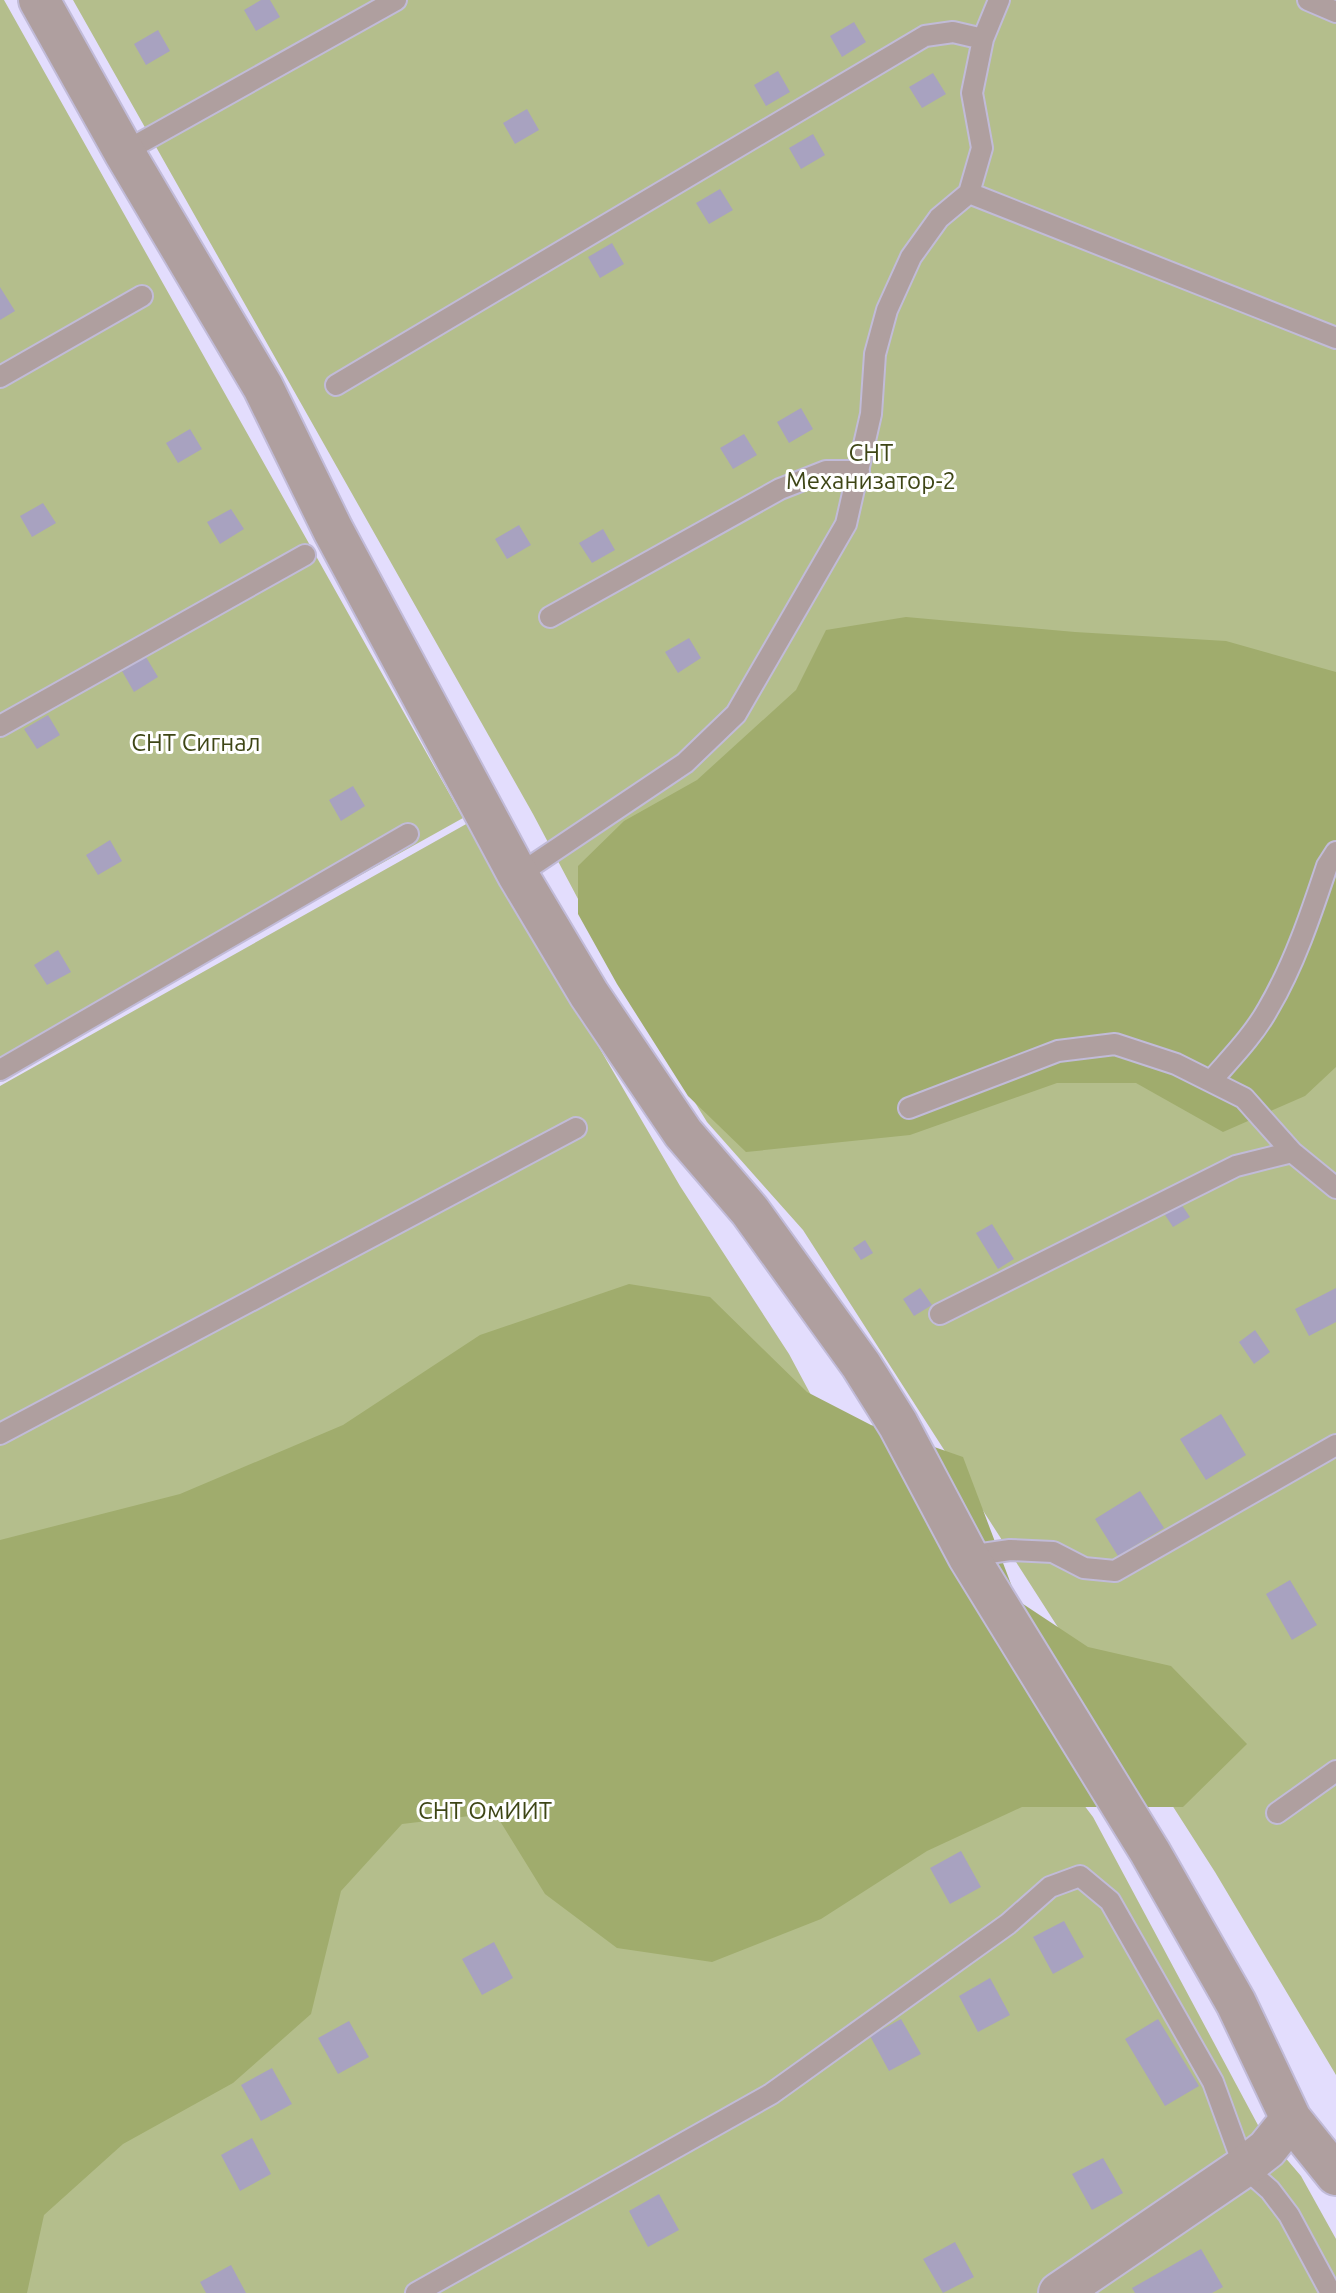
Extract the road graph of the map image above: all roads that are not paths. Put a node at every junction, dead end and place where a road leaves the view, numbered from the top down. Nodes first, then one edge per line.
1 (39, 0) edge
2 (396, 0) edge
3 (999, 0) edge
4 (1308, 0) edge
5 (1336, 12) edge
6 (983, 39) junction
7 (124, 152) junction
8 (969, 193) junction
9 (142, 296) dead end
10 (1336, 338) edge
11 (0, 377) edge
12 (336, 385) dead end
13 (859, 471) junction
14 (305, 555) dead end
15 (550, 617) dead end
16 (0, 726) edge
17 (408, 834) dead end
18 (1336, 852) edge
19 (518, 875) junction
20 (0, 1070) edge
21 (1211, 1081) junction
22 (909, 1108) dead end
23 (576, 1128) dead end
24 (1292, 1152) junction
25 (1336, 1188) edge
26 (940, 1314) dead end
27 (0, 1434) edge
28 (1336, 1445) edge
29 (968, 1556) junction
30 (1336, 1771) edge
31 (1277, 1813) dead end
32 (1291, 2119) junction
33 (1244, 2167) junction
34 (1336, 2175) edge
35 (416, 2293) edge
36 (1059, 2293) edge
37 (1331, 2293) edge

1 - 7 street
2 - 7 lane
3 - 6 lane
4 - 5 lane
6 - 8 lane
6 - 12 lane
7 - 19 street
8 - 10 lane
8 - 13 lane
9 - 11 lane
13 - 15 lane
13 - 19 lane
14 - 16 lane
17 - 20 lane
18 - 21 lane
19 - 29 street
21 - 22 lane
21 - 24 lane
23 - 27 lane
24 - 25 lane
24 - 26 lane
28 - 29 lane
29 - 32 street
30 - 31 lane
32 - 33 street
32 - 34 street
33 - 35 lane
33 - 36 street
33 - 37 lane

